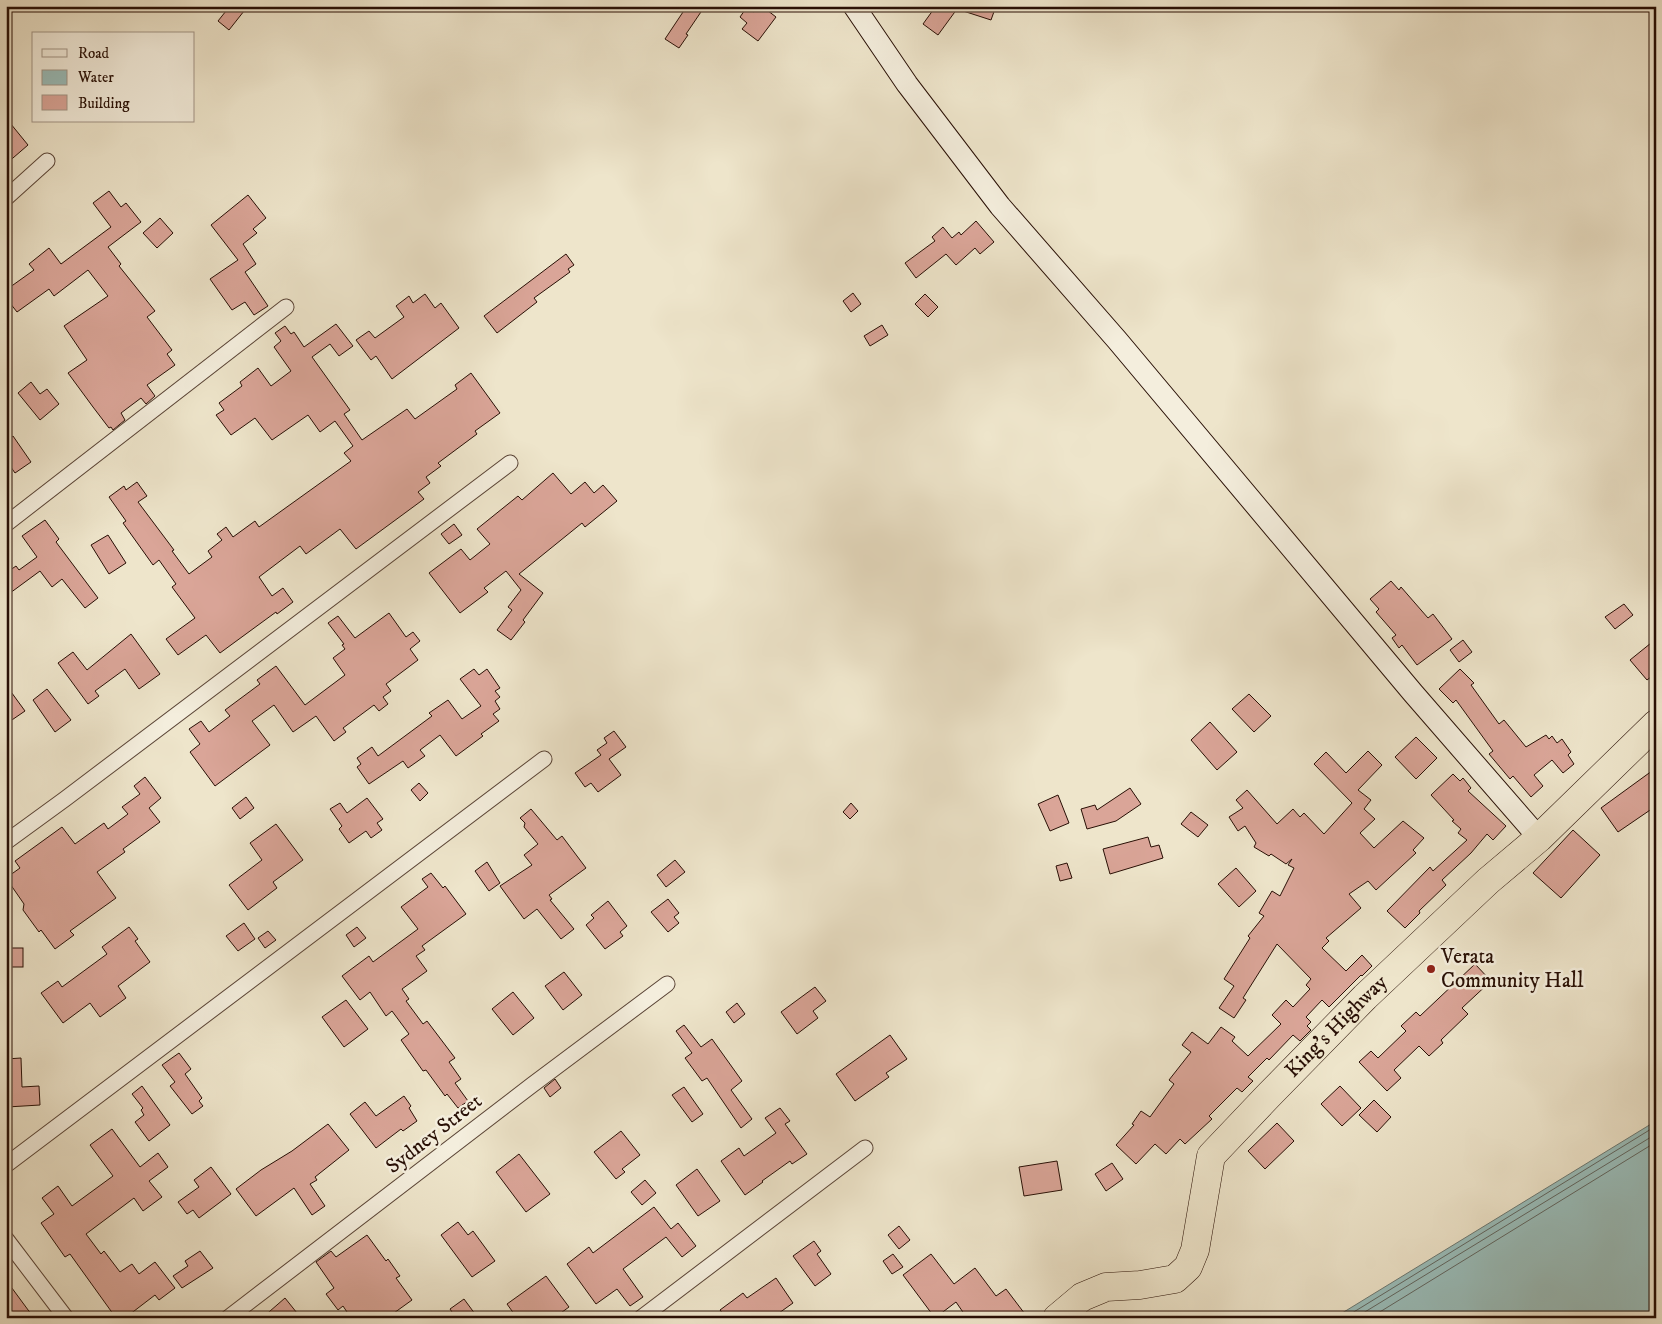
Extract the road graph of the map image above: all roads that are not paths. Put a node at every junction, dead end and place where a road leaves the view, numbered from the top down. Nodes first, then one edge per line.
1 (854, 6) edge
2 (47, 160) dead end
3 (6, 198) edge
4 (286, 307) dead end
5 (510, 463) dead end
6 (6, 524) edge
7 (1656, 724) edge
8 (544, 759) dead end
9 (1539, 838) junction
10 (6, 842) edge
11 (667, 984) dead end
12 (865, 1148) dead end
13 (6, 1165) edge
14 (6, 1239) edge
15 (66, 1318) edge
16 (228, 1318) edge
17 (641, 1318) edge
18 (1057, 1318) edge

1 - 9 street
2 - 3 street
4 - 6 street
5 - 10 street
7 - 9 highway, King's Highway
8 - 13 street
9 - 18 highway, King's Highway
11 - 16 street, Sydney Street
12 - 17 street
14 - 15 street

